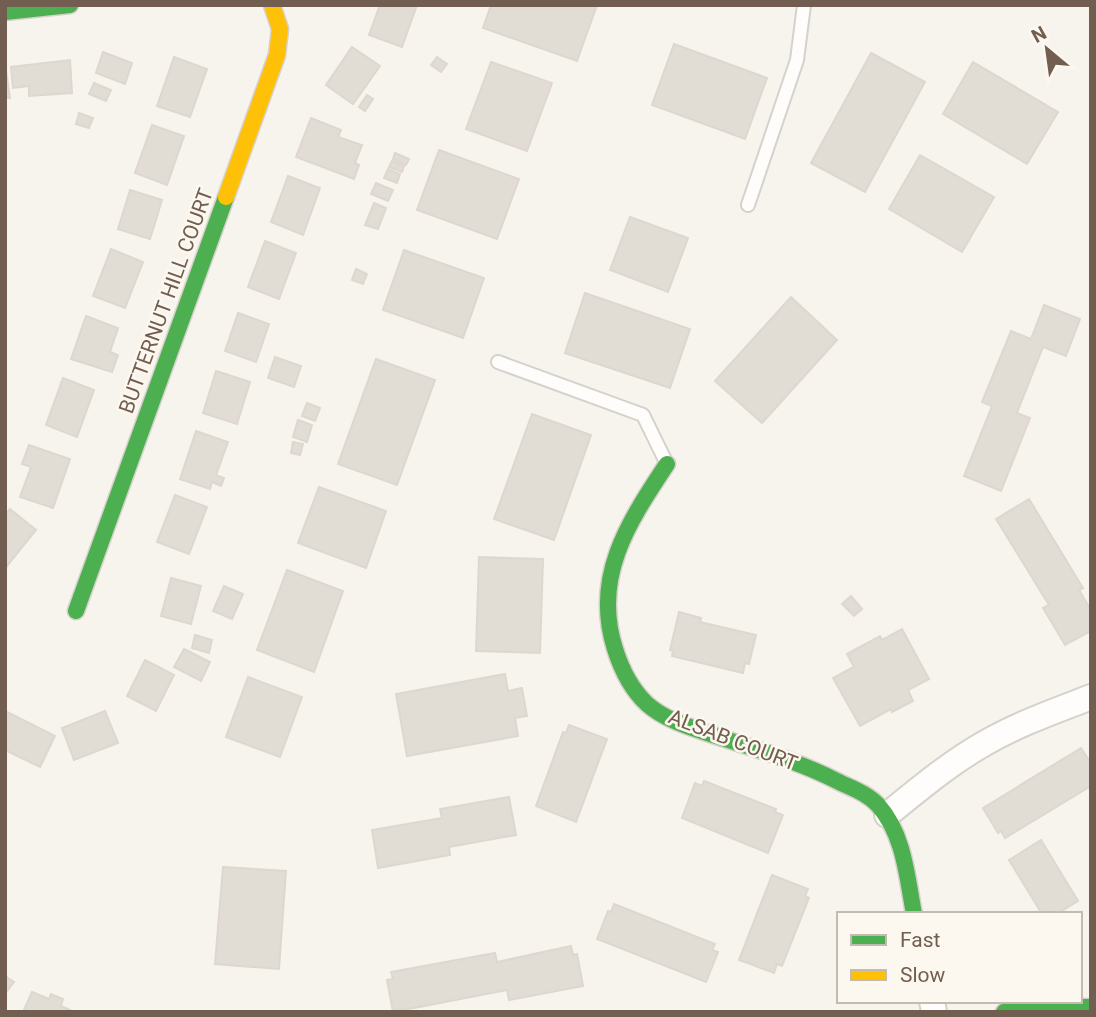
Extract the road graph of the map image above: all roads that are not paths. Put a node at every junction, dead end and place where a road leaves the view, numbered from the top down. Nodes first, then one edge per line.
1 (70, 5) edge
2 (272, 5) edge
3 (804, 5) edge
4 (5, 12) edge
5 (748, 205) dead end
6 (498, 362) dead end
7 (667, 464) joint
8 (76, 611) dead end
9 (1091, 697) edge
10 (887, 815) junction
11 (915, 912) edge
12 (1091, 1007) edge
13 (1003, 1012) edge

1 - 4 street
2 - 8 street, BUTTERNUT HILL COURT
3 - 5 lane
6 - 7 lane
7 - 10 street, ALSAB COURT
9 - 10 street
10 - 11 street, ALSAB COURT
12 - 13 street

